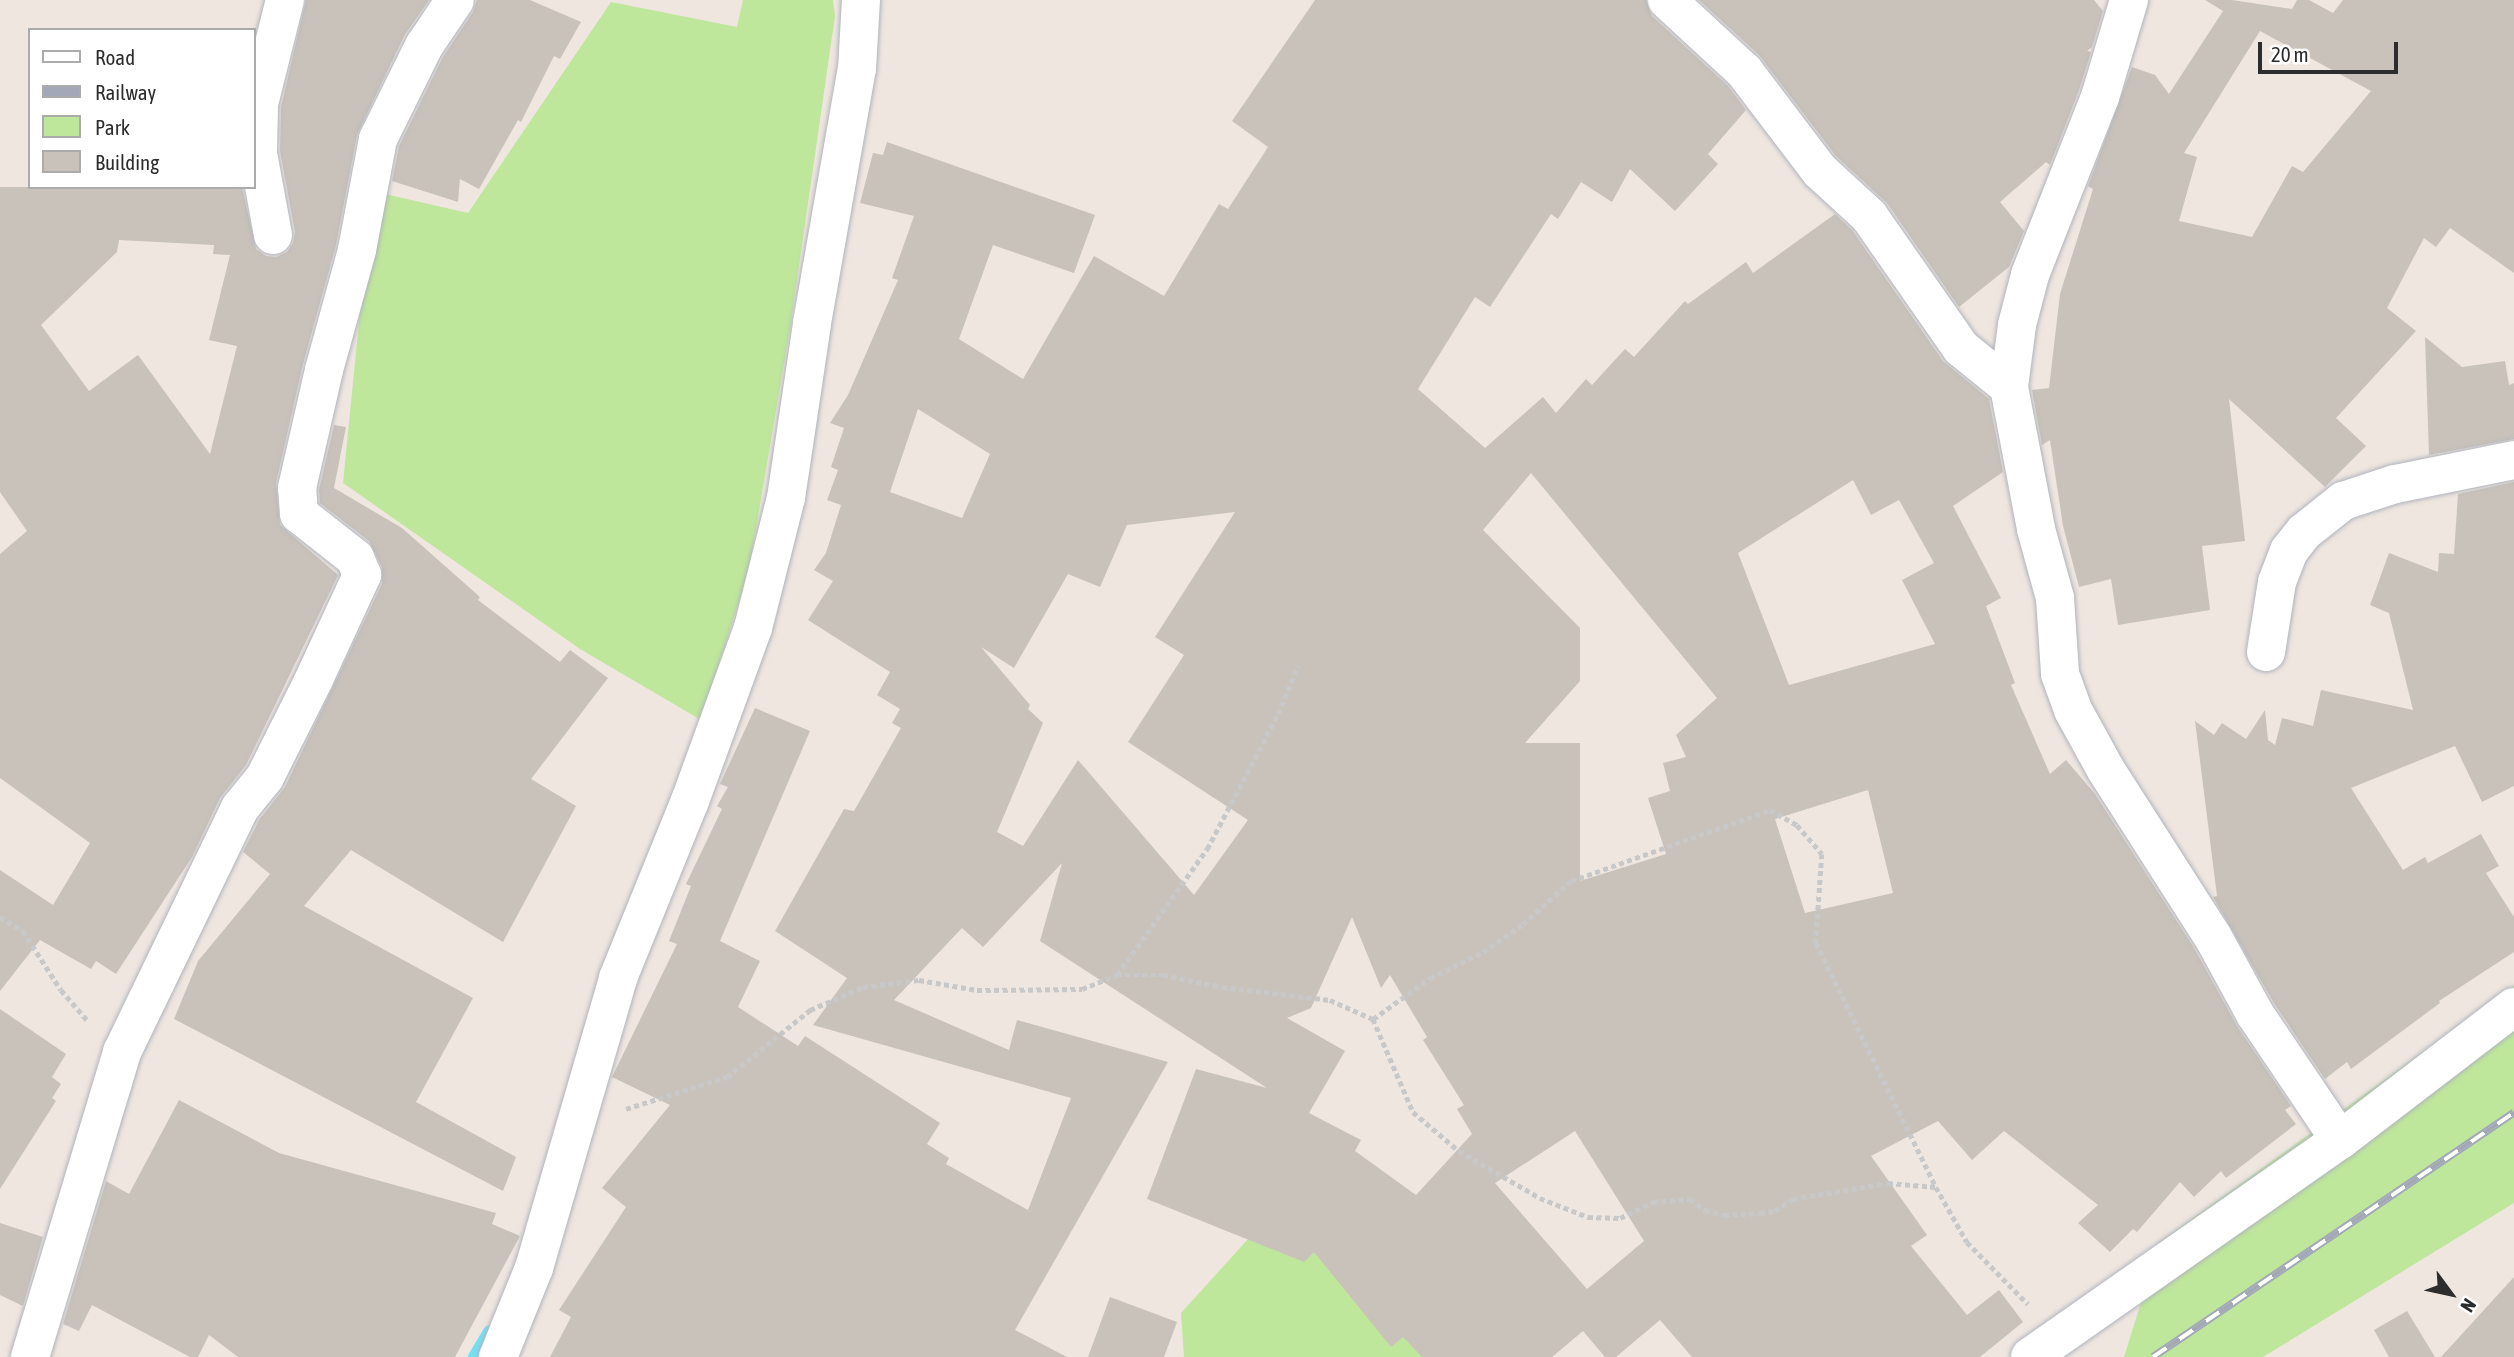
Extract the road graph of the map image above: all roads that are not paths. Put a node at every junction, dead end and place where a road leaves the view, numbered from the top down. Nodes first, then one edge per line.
1 (285, 0) edge
2 (455, 0) edge
3 (861, 0) edge
4 (1667, 0) edge
5 (2129, 0) edge
6 (272, 235) dead end
7 (2009, 387) junction
8 (2514, 460) edge
9 (2266, 652) dead end
10 (2514, 1007) edge
11 (2340, 1140) junction
12 (2044, 1346) edge
13 (30, 1357) edge
14 (498, 1357) edge

1 - 6 street
2 - 13 street
3 - 14 street
4 - 7 street
5 - 7 street
7 - 11 street
8 - 9 street
10 - 11 street
11 - 12 street

